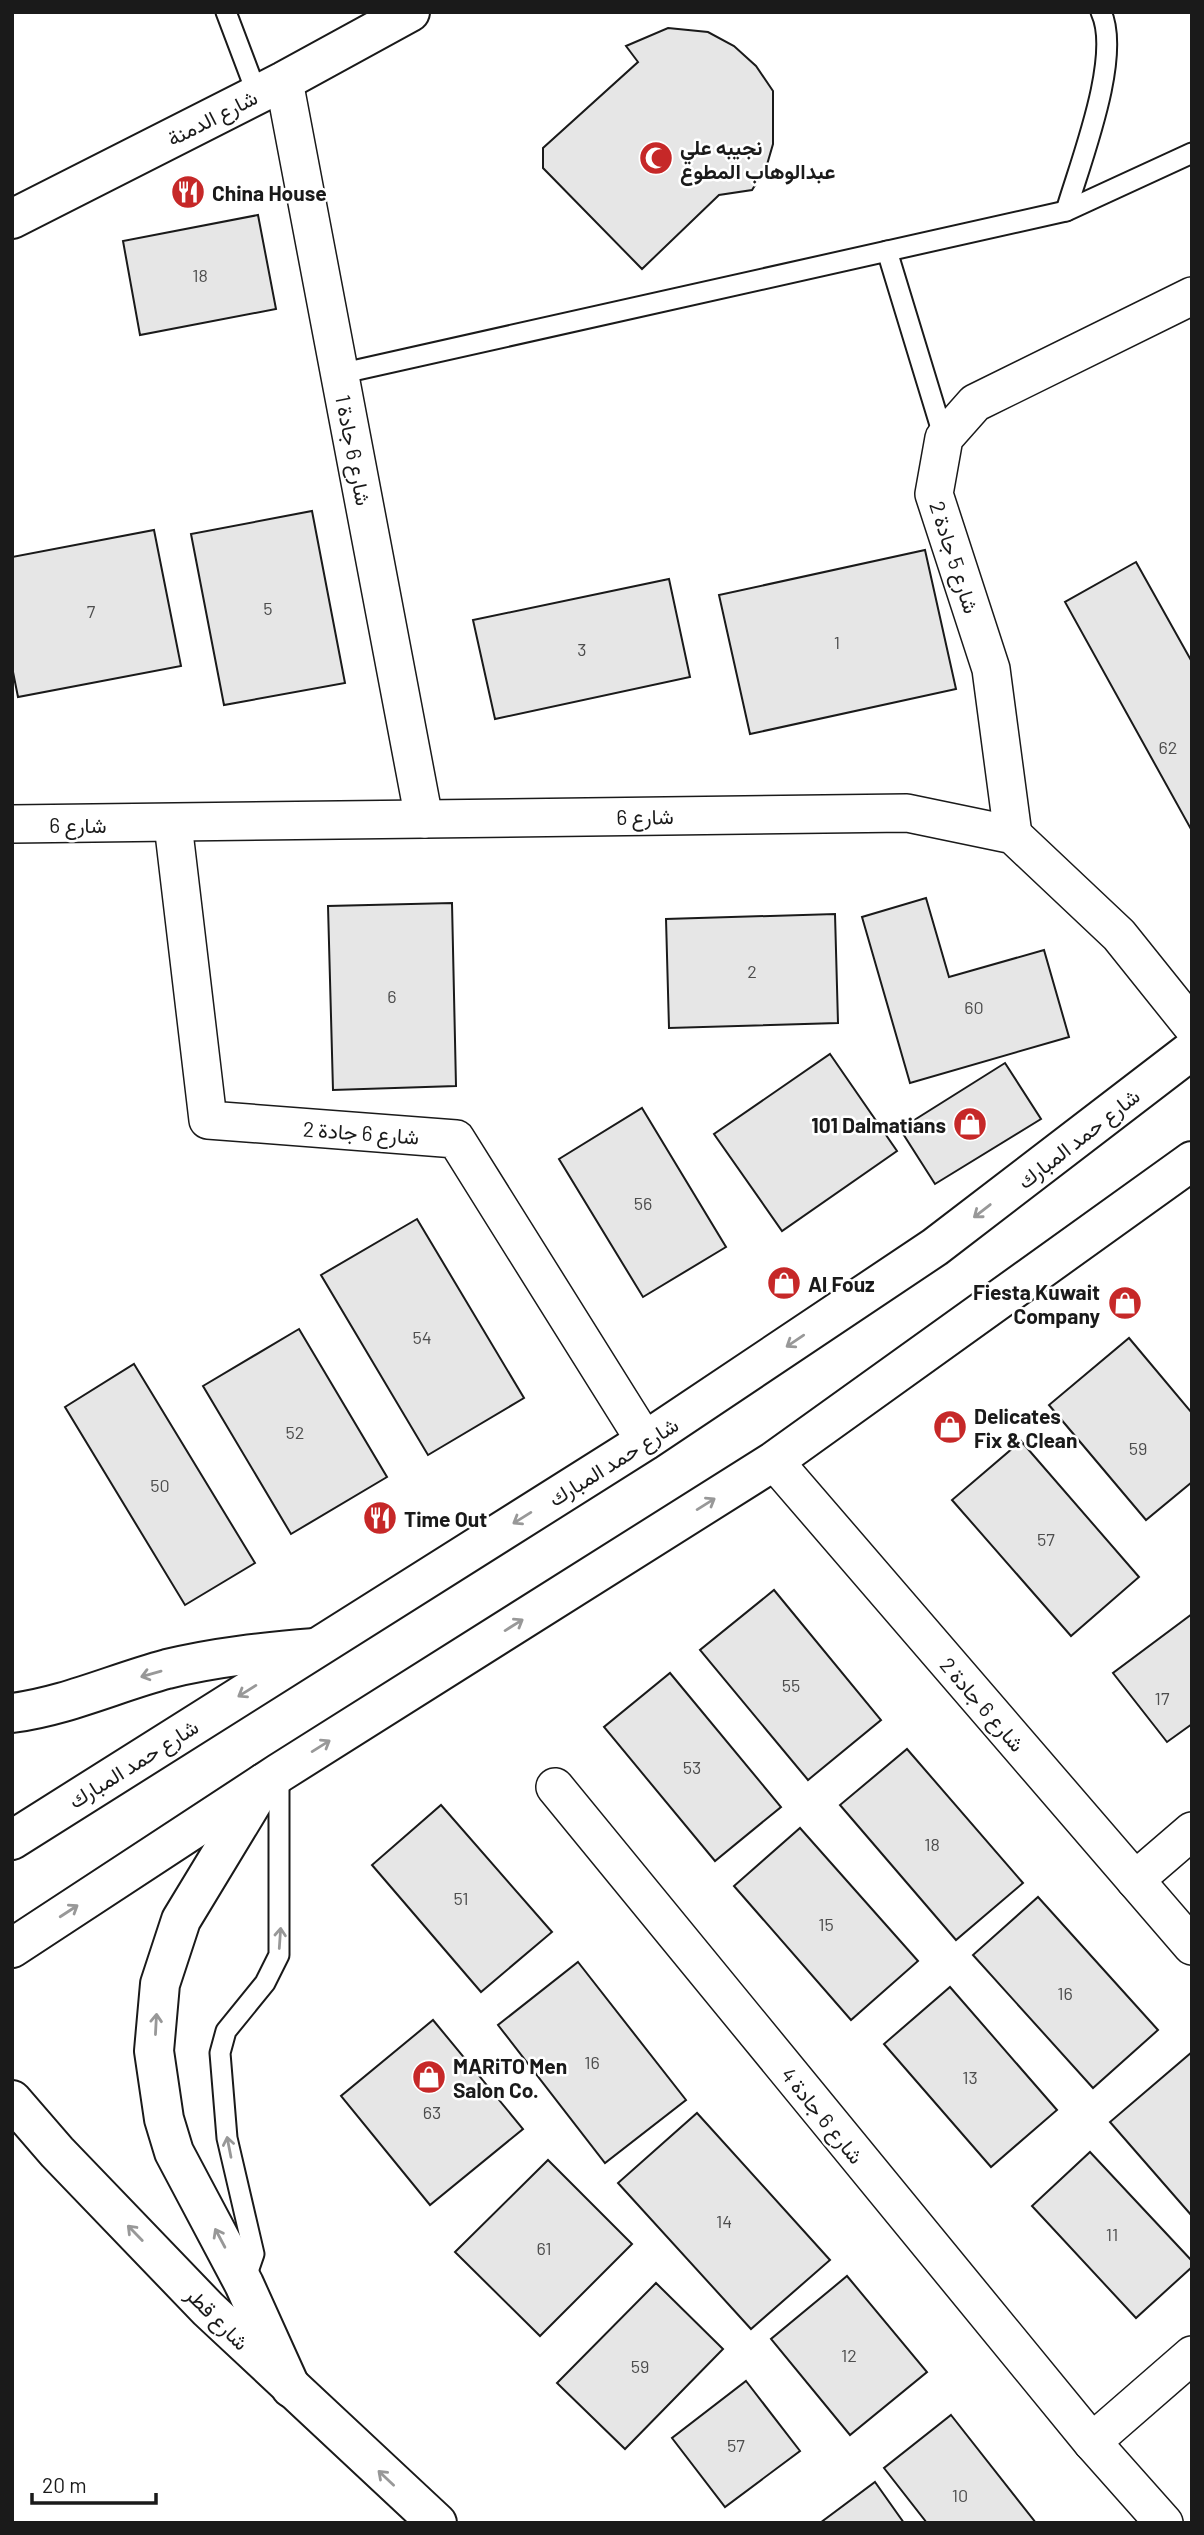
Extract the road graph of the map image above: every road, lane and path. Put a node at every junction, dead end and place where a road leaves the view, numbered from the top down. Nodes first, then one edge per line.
1 (226, 12) edge
2 (410, 12) edge
3 (1101, 12) edge
4 (270, 88) junction
5 (1192, 153) edge
6 (1066, 211) junction
7 (12, 219) edge
8 (887, 251) junction
9 (1192, 296) edge
10 (340, 374) junction
11 (944, 438) junction
12 (424, 819) junction
13 (12, 824) edge
14 (173, 824) junction
15 (1013, 835) junction
16 (1192, 1026) edge
17 (1192, 1050) edge
18 (1192, 1161) edge
19 (645, 1441) junction
20 (774, 1461) junction
21 (315, 1648) junction
22 (12, 1713) edge
23 (272, 1778) junction
24 (555, 1787) dead end
25 (1192, 1831) edge
26 (12, 1840) edge
27 (1135, 1880) junction
28 (1192, 1946) edge
29 (12, 1948) edge
30 (12, 2100) edge
31 (244, 2284) junction
32 (1192, 2355) edge
33 (291, 2388) junction
34 (1092, 2442) junction
35 (437, 2523) edge
36 (1164, 2523) edge

1 - 4 lane
2 - 4 main road, شارع الدمنة
3 - 6 lane
4 - 7 main road, شارع الدمنة
4 - 10 street, شارع 6 جادة 1
5 - 6 lane
6 - 8 lane
8 - 10 lane
8 - 11 lane
9 - 11 street
10 - 12 street, شارع 6 جادة 1
11 - 15 street, شارع 5 جادة 2
12 - 14 street, شارع 6
12 - 15 street, شارع 6
13 - 14 street, شارع 6
14 - 19 street, شارع 6 جادة 2
15 - 16 street
17 -> 19 main road, شارع حمد المبارك
18 - 20 main road
19 -> 21 main road, شارع حمد المبارك
23 -> 20 main road
20 - 27 street, شارع 6 جادة 2
21 -> 22 main road
21 -> 26 main road, شارع حمد المبارك
29 -> 23 main road
31 -> 23 lane
31 -> 23 main road
24 - 34 street, شارع 6 جادة 4
25 - 27 street
27 - 28 street, شارع 6 جادة 2
33 -> 30 main road, شارع قطر
31 - 33 main road
32 - 34 street
35 -> 33 main road, شارع قطر
34 - 36 street, شارع 6 جادة 4

